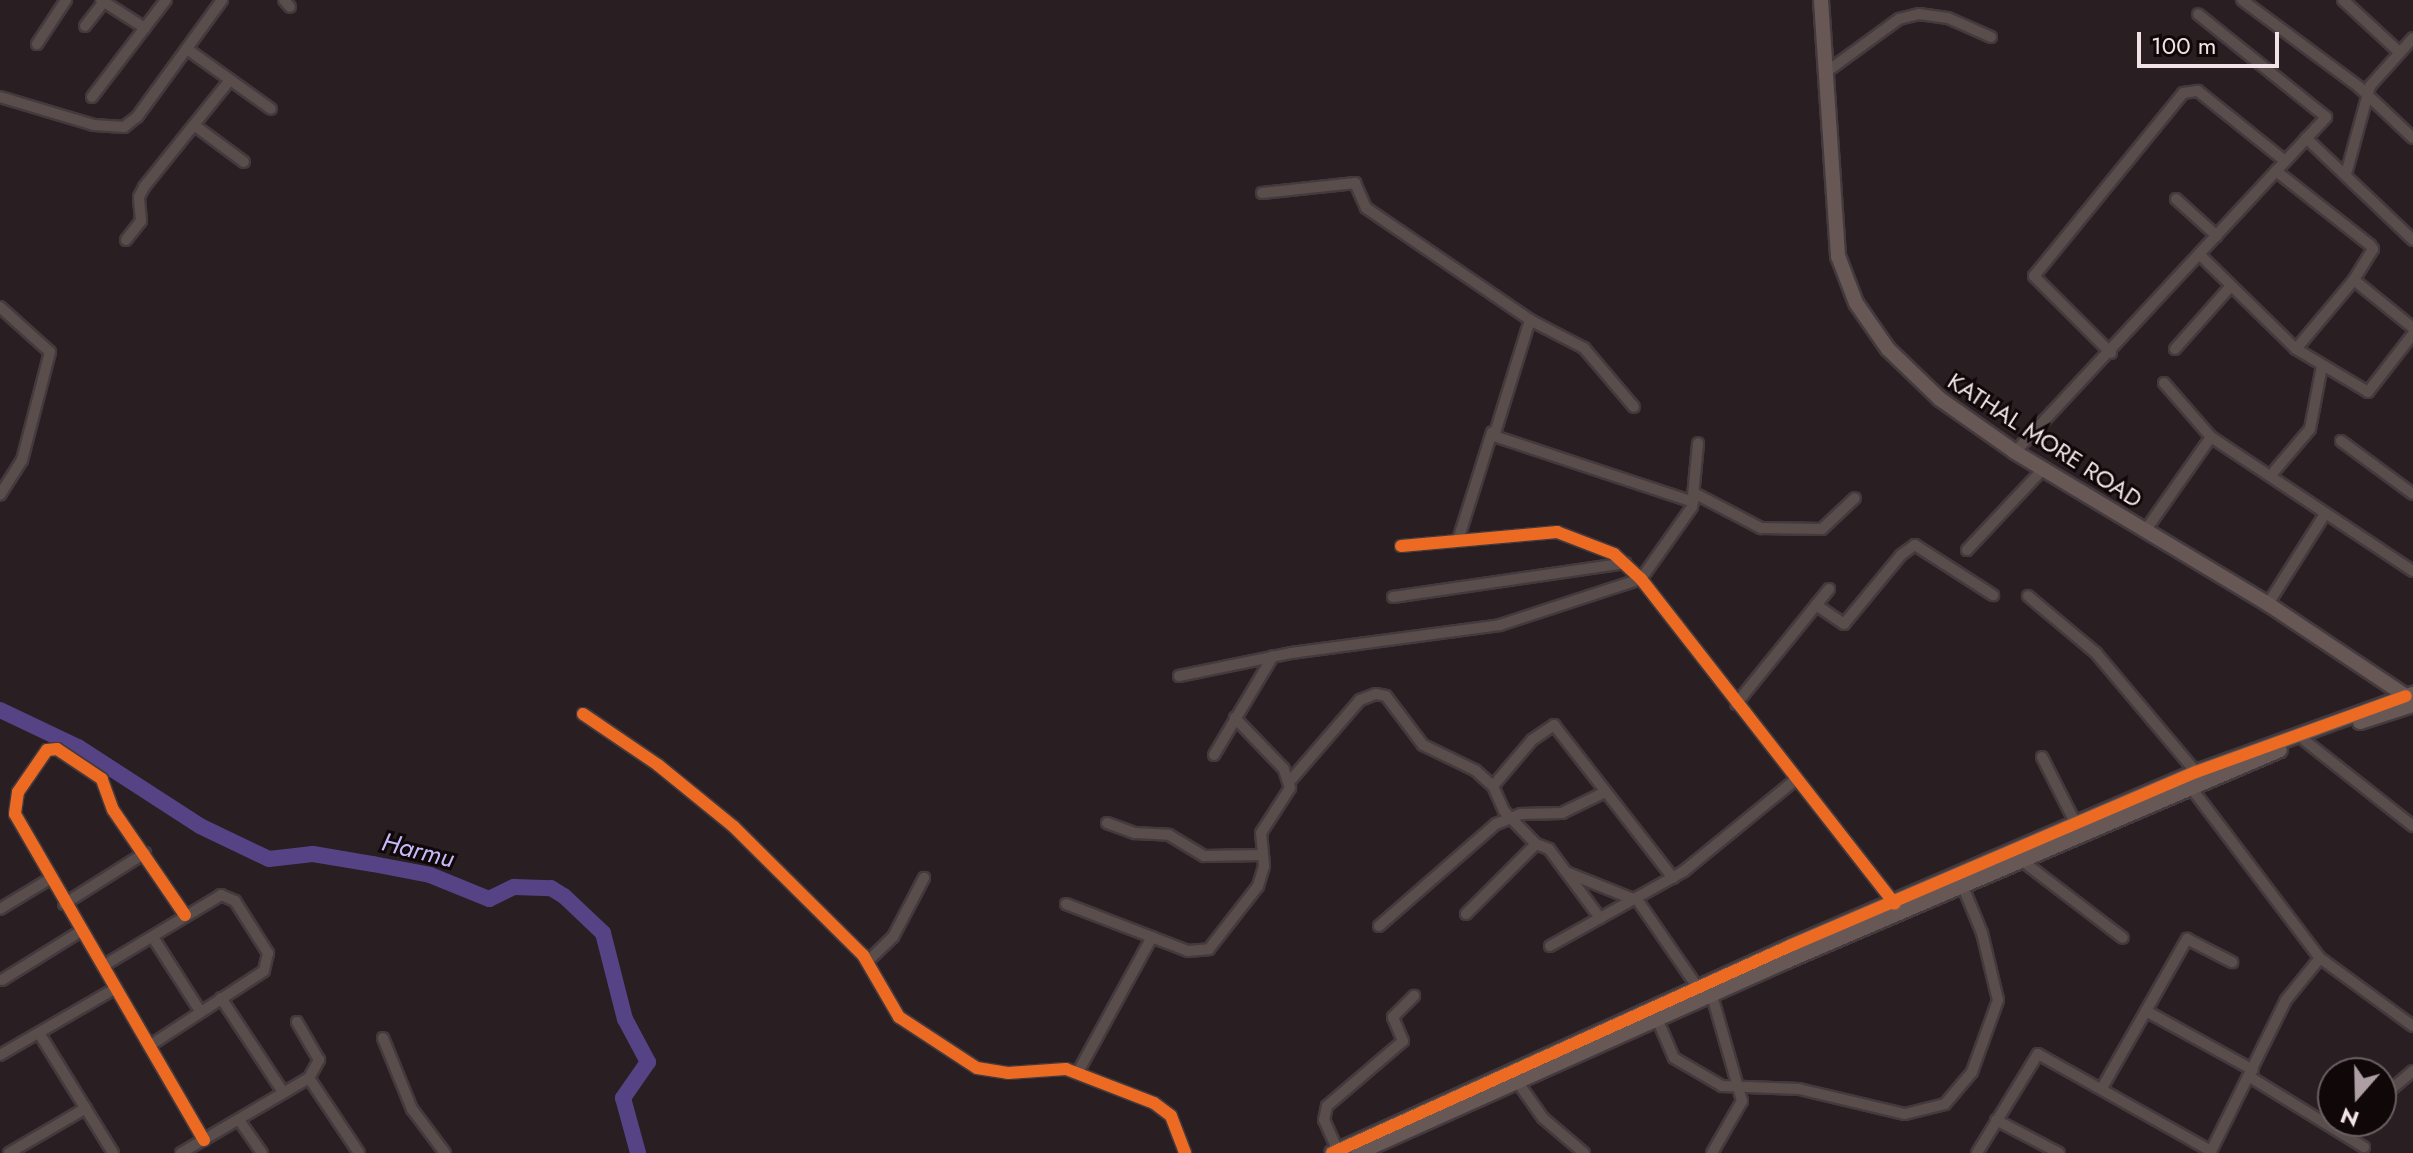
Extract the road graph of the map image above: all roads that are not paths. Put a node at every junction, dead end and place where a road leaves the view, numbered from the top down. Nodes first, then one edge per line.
1 (66, 0) edge
2 (166, 0) edge
3 (222, 0) edge
4 (1821, 0) edge
5 (2242, 0) edge
6 (2343, 0) edge
7 (103, 1) edge
8 (2198, 14) dead end
9 (85, 26) dead end
10 (145, 28) junction
11 (1991, 37) dead end
12 (2413, 38) edge
13 (37, 44) dead end
14 (187, 49) junction
15 (2398, 51) junction
16 (1829, 70) junction
17 (230, 80) junction
18 (2366, 93) junction
19 (0, 97) edge
20 (92, 97) dead end
21 (271, 109) dead end
22 (194, 125) junction
23 (2306, 138) junction
24 (2413, 138) edge
25 (2285, 161) junction
26 (244, 162) dead end
27 (2276, 171) junction
28 (2346, 174) junction
29 (1262, 193) dead end
30 (2176, 199) dead end
31 (2217, 236) junction
32 (126, 240) dead end
33 (2413, 240) edge
34 (2200, 255) junction
35 (2354, 280) junction
36 (2231, 286) junction
37 (0, 307) edge
38 (1530, 320) junction
39 (2413, 331) edge
40 (2175, 349) dead end
41 (2296, 349) junction
42 (2111, 353) junction
43 (2322, 366) junction
44 (2164, 383) dead end
45 (1634, 407) dead end
46 (1492, 432) junction
47 (2211, 437) junction
48 (2341, 441) dead end
49 (1698, 443) dead end
50 (2015, 452) junction
51 (2042, 470) junction
52 (2271, 475) junction
53 (2413, 494) edge
54 (0, 495) edge
55 (1693, 498) junction
56 (1855, 498) dead end
57 (2325, 514) junction
58 (2145, 531) junction
59 (1458, 540) junction
60 (1401, 546) dead end
61 (1967, 550) dead end
62 (1626, 563) junction
63 (2413, 571) edge
64 (1641, 579) junction
65 (1829, 589) dead end
66 (1993, 595) dead end
67 (2028, 596) dead end
68 (1393, 597) dead end
69 (2268, 604) junction
70 (1816, 605) junction
71 (1273, 656) junction
72 (1179, 676) dead end
73 (2411, 699) edge
74 (1736, 704) junction
75 (583, 714) dead end
76 (1235, 718) junction
77 (2304, 740) junction
78 (1214, 755) dead end
79 (2042, 757) dead end
80 (2189, 778) junction
81 (1795, 780) junction
82 (1290, 781) junction
83 (1493, 786) junction
84 (1605, 792) junction
85 (1513, 816) junction
86 (1107, 823) dead end
87 (2076, 824) junction
88 (2413, 826) edge
89 (1536, 844) junction
90 (145, 853) junction
91 (1262, 855) junction
92 (2021, 860) junction
93 (1566, 872) junction
94 (924, 878) dead end
95 (1673, 878) junction
96 (48, 880) junction
97 (1963, 887) junction
98 (1635, 899) junction
99 (64, 904) junction
100 (1066, 904) dead end
101 (1895, 904) junction
102 (0, 909) edge
103 (1466, 914) dead end
104 (185, 915) junction
105 (1600, 918) junction
106 (1379, 926) dead end
107 (81, 931) junction
108 (1152, 937) junction
109 (2123, 938) dead end
110 (154, 939) junction
111 (1550, 946) dead end
112 (2320, 958) junction
113 (868, 961) junction
114 (2232, 962) dead end
115 (103, 966) junction
116 (2, 980) edge
117 (116, 988) junction
118 (1698, 988) junction
119 (1414, 996) dead end
120 (1712, 996) junction
121 (221, 998) junction
122 (200, 1011) junction
123 (2146, 1011) junction
124 (1658, 1021) junction
125 (297, 1022) dead end
126 (2413, 1026) edge
127 (39, 1033) junction
128 (383, 1038) dead end
129 (149, 1046) junction
130 (0, 1055) edge
131 (2413, 1071) edge
132 (1078, 1072) junction
133 (2251, 1074) junction
134 (309, 1078) junction
135 (1519, 1084) junction
136 (2397, 1084) edge
137 (1740, 1087) junction
138 (2102, 1088) junction
139 (283, 1092) junction
140 (86, 1108) junction
141 (239, 1120) junction
142 (1996, 1120) junction
143 (204, 1140) junction
144 (2364, 1147) dead end
145 (1335, 1152) edge
146 (2211, 1152) edge
147 (9, 1153) edge
148 (113, 1153) edge
149 (181, 1153) edge
150 (262, 1153) edge
151 (359, 1153) edge
152 (445, 1153) edge
153 (1185, 1153) edge
154 (1358, 1153) edge
155 (1584, 1153) edge
156 (1712, 1153) edge
157 (1977, 1153) edge
158 (2059, 1153) edge

1 - 13 street
2 - 10 street
3 - 14 street
4 - 16 street, KATHAL MORE ROAD
5 - 18 street
6 - 15 street
7 - 9 street
7 - 10 street
8 - 23 street
10 - 20 street
11 - 16 street
12 - 15 street
14 - 17 street
14 - 19 street
15 - 18 street
16 - 50 street, KATHAL MORE ROAD
17 - 21 street
17 - 22 street
18 - 24 street
18 - 28 street
22 - 26 street
22 - 32 street
23 - 25 street
23 - 28 street
25 - 27 street
25 - 42 street
27 - 31 street
27 - 35 street
28 - 33 street
29 - 38 street
30 - 31 street
31 - 34 street
34 - 36 street
34 - 42 street
35 - 39 street
35 - 41 street
36 - 40 street
36 - 41 street
37 - 54 street
38 - 45 street
38 - 46 street
39 - 43 street
41 - 43 street
42 - 50 street
43 - 52 street
44 - 47 street
46 - 55 street
46 - 59 street
47 - 52 street
47 - 58 street
48 - 53 street
49 - 55 street
50 - 51 street, KATHAL MORE ROAD
51 - 58 street, KATHAL MORE ROAD
51 - 61 street
52 - 57 street
55 - 56 street
55 - 64 street
57 - 63 street
57 - 69 street
58 - 69 street, KATHAL MORE ROAD
59 - 60 street
59 - 62 street
62 - 64 street
62 - 68 street
64 - 71 street
64 - 74 street
65 - 70 street
66 - 70 street
67 - 80 street
69 - 73 street, KATHAL MORE ROAD
70 - 74 street
71 - 72 street
71 - 76 street
73 - 77 street
73 - 80 street
74 - 81 street
75 - 113 street
76 - 78 street
76 - 82 street
77 - 80 street
77 - 88 street
79 - 87 street
80 - 87 street
80 - 92 street
80 - 112 street
81 - 95 street
81 - 101 street
82 - 83 street
82 - 91 street
83 - 84 street
83 - 85 street
84 - 85 street
84 - 95 street
85 - 89 street
85 - 106 street
86 - 91 street
87 - 101 street
89 - 93 street
89 - 103 street
90 - 96 street
90 - 99 street
90 - 104 street
91 - 108 street
92 - 97 street
92 - 109 street
93 - 98 street
93 - 105 street
94 - 113 street
95 - 98 street
96 - 99 street
96 - 102 street
97 - 120 street
97 - 137 street
98 - 105 street
98 - 118 street
99 - 107 street
100 - 108 street
101 - 118 street
104 - 110 street
104 - 121 street
105 - 111 street
107 - 115 street
107 - 116 street
108 - 132 street
110 - 115 street
110 - 122 street
112 - 126 street
112 - 133 street
113 - 132 street
114 - 123 street
115 - 117 street
117 - 127 street
117 - 129 street
118 - 145 street
119 - 145 street
120 - 124 street
120 - 137 street
121 - 122 street
121 - 139 street
122 - 129 street
123 - 133 street
123 - 138 street
124 - 135 street
124 - 137 street
125 - 134 street
127 - 130 street
127 - 140 street
128 - 152 street
129 - 143 street
131 - 136 street
132 - 153 street
133 - 144 street
133 - 146 street
134 - 139 street
134 - 151 street
135 - 154 street
135 - 155 street
137 - 156 street
138 - 142 street
138 - 146 street
139 - 141 street
140 - 147 street
140 - 148 street
141 - 143 street
141 - 150 street
142 - 157 street
142 - 158 street
143 - 149 street

